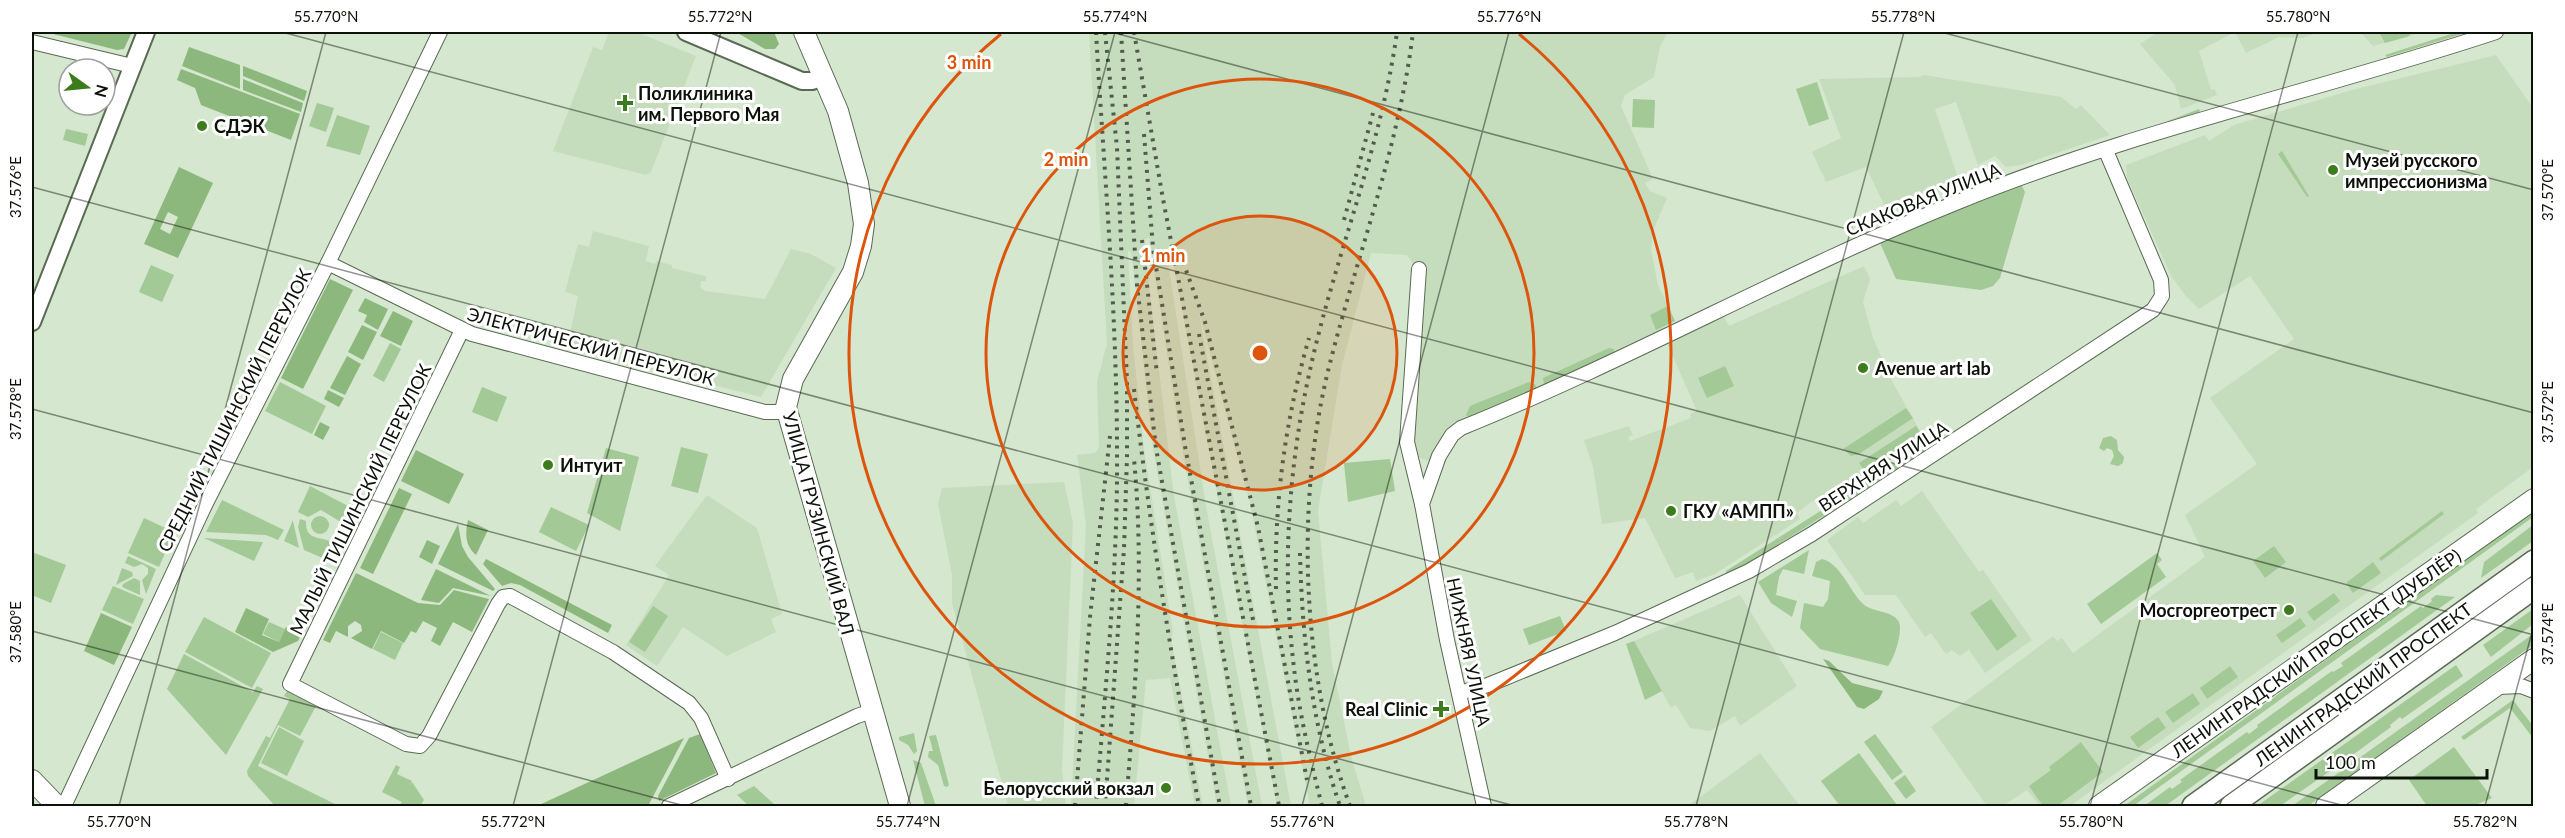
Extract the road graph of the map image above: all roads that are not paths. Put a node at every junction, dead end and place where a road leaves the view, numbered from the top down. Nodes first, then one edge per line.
1 (146, 32) edge
2 (440, 32) edge
3 (686, 32) edge
4 (804, 32) edge
5 (2496, 32) edge
6 (32, 42) edge
7 (132, 66) junction
8 (823, 77) junction
9 (2106, 151) junction
10 (328, 263) junction
11 (1419, 269) dead end
12 (32, 322) edge
13 (462, 330) junction
14 (787, 412) junction
15 (2534, 499) edge
16 (1423, 501) junction
17 (2534, 561) edge
18 (2534, 588) edge
19 (2534, 659) edge
20 (2495, 688) junction
21 (2534, 691) edge
22 (1459, 693) junction
23 (872, 711) junction
24 (728, 779) junction
25 (32, 780) edge
26 (57, 807) edge
27 (64, 807) edge
28 (669, 807) edge
29 (900, 807) edge
30 (1484, 807) edge
31 (2099, 807) edge
32 (2193, 807) edge
33 (2231, 807) edge
34 (2326, 807) edge

1 - 7 street
2 - 10 street, СРЕДНИЙ ТИШИНСКИЙ ПЕРЕУЛОК
3 - 8 street
4 - 8 main road, УЛИЦА ГРУЗИНСКИЙ ВАЛ
5 - 9 street, СКАКОВАЯ УЛИЦА
6 - 7 street
7 - 12 street
8 - 14 main road, УЛИЦА ГРУЗИНСКИЙ ВАЛ
9 - 16 street, СКАКОВАЯ УЛИЦА
9 - 22 street, ВЕРХНЯЯ УЛИЦА
10 - 13 street, ЭЛЕКТРИЧЕСКИЙ ПЕРЕУЛОК
10 - 27 street, СРЕДНИЙ ТИШИНСКИЙ ПЕРЕУЛОК
11 - 16 street, НИЖНЯЯ УЛИЦА
13 - 14 street, ЭЛЕКТРИЧЕСКИЙ ПЕРЕУЛОК
13 - 24 street, МАЛЫЙ ТИШИНСКИЙ ПЕРЕУЛОК
14 - 23 main road, УЛИЦА ГРУЗИНСКИЙ ВАЛ
15 - 31 main road, ЛЕНИНГРАДСКИЙ ПРОСПЕКТ (ДУБЛЁР)
16 - 22 street, НИЖНЯЯ УЛИЦА
17 - 32 main road, ЛЕНИНГРАДСКИЙ ПРОСПЕКТ
18 - 33 main road, ЛЕНИНГРАДСКИЙ ПРОСПЕКТ
19 - 20 main road
20 - 21 street
20 - 34 main road
22 - 30 street, НИЖНЯЯ УЛИЦА
23 - 24 street
23 - 29 main road, УЛИЦА ГРУЗИНСКИЙ ВАЛ
24 - 28 street
25 - 26 main road

